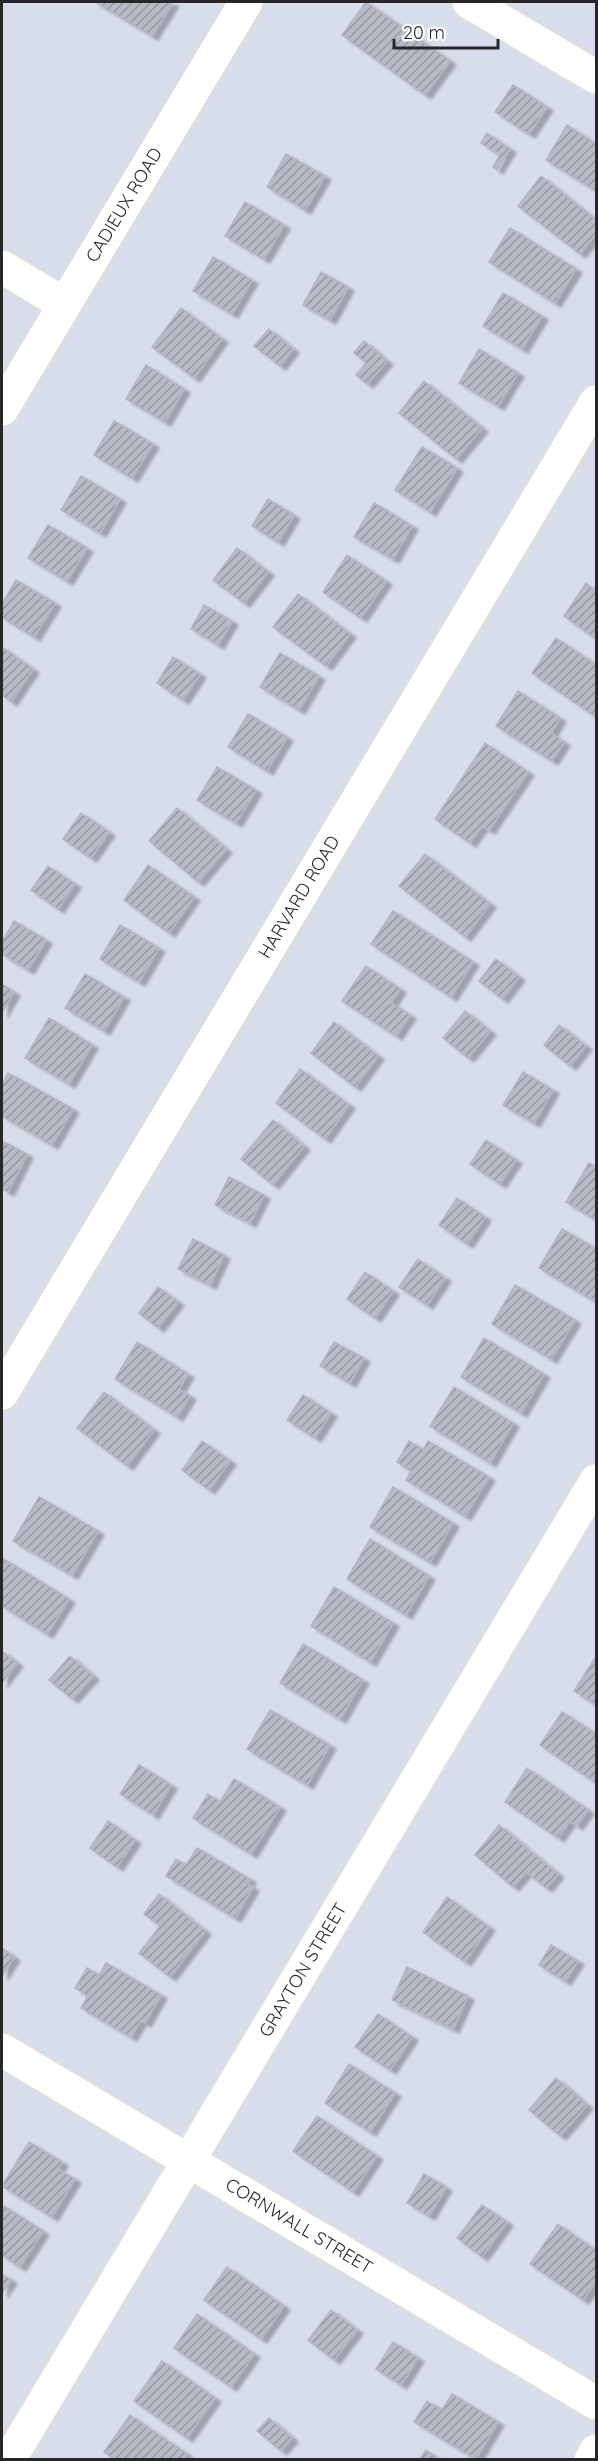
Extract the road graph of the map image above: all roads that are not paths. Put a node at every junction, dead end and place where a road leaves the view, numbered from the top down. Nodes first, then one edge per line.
1 (246, 2) edge
2 (469, 2) edge
3 (597, 77) edge
4 (2, 267) edge
5 (64, 304) junction
6 (597, 402) edge
7 (2, 409) edge
8 (2, 1393) edge
9 (597, 1481) edge
10 (2, 2050) edge
11 (189, 2161) junction
12 (597, 2403) edge
13 (597, 2451) edge
14 (9, 2460) edge
15 (591, 2460) edge

1 - 5 street, CADIEUX ROAD
2 - 3 street
4 - 5 street
5 - 7 street, CADIEUX ROAD
6 - 8 street, HARVARD ROAD
9 - 11 street, GRAYTON STREET
10 - 11 street, CORNWALL STREET
11 - 12 street, CORNWALL STREET
11 - 14 street, GRAYTON STREET
13 - 15 street

